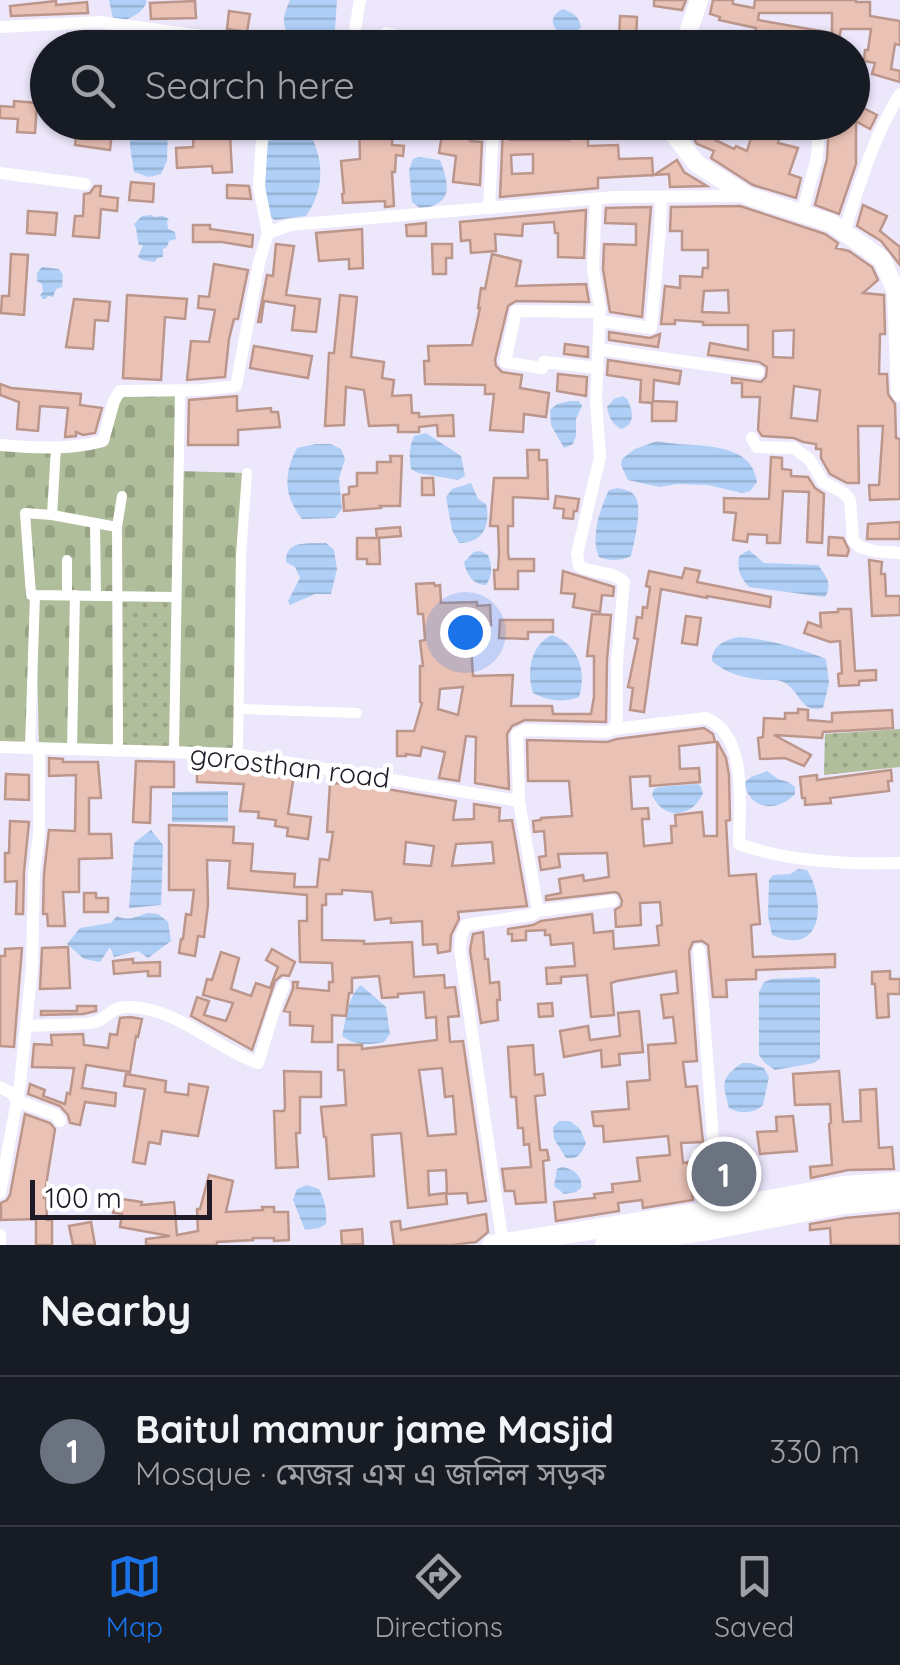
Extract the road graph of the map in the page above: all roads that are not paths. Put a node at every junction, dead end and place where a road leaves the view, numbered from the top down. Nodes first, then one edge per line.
1 (360, 0) edge
2 (700, 0) edge
3 (0, 27) edge
4 (159, 30) edge
5 (355, 30) edge
6 (689, 30) edge
7 (900, 94) edge
8 (262, 140) edge
9 (492, 140) edge
10 (677, 140) edge
11 (817, 140) edge
12 (0, 173) edge
13 (85, 184) dead end
14 (748, 196) junction
15 (661, 197) junction
16 (596, 199) junction
17 (490, 208) junction
18 (802, 214) junction
19 (844, 232) junction
20 (268, 233) junction
21 (600, 317) junction
22 (634, 326) junction
23 (599, 349) junction
24 (630, 353) junction
25 (598, 368) junction
26 (758, 372) dead end
27 (180, 390) junction
28 (900, 393) edge
29 (752, 438) dead end
30 (0, 445) edge
31 (56, 447) junction
32 (247, 473) dead end
33 (122, 496) dead end
34 (52, 516) junction
35 (94, 523) junction
36 (117, 526) junction
37 (900, 553) edge
38 (68, 560) dead end
39 (35, 595) junction
40 (71, 595) junction
41 (96, 596) junction
42 (118, 596) junction
43 (176, 597) junction
44 (239, 709) junction
45 (357, 713) dead end
46 (614, 728) junction
47 (0, 747) edge
48 (35, 748) junction
49 (72, 750) junction
50 (118, 750) junction
51 (174, 751) junction
52 (236, 754) junction
53 (519, 801) junction
54 (900, 863) edge
55 (612, 901) dead end
56 (538, 910) junction
57 (699, 950) dead end
58 (284, 985) dead end
59 (26, 1026) junction
60 (0, 1086) edge
61 (17, 1101) junction
62 (60, 1122) dead end
63 (900, 1182) edge
64 (0, 1193) edge
65 (900, 1199) edge
66 (705, 1212) junction
67 (0, 1235) edge
68 (499, 1244) edge
69 (0, 1245) edge
70 (606, 1245) edge

1 - 5 street
2 - 6 main road
3 - 4 street
7 - 19 street
8 - 20 street
9 - 17 street
10 - 14 main road
11 - 18 street
12 - 13 street
14 - 15 street
14 - 18 main road
15 - 16 street
15 - 22 street
16 - 17 street
16 - 21 street
17 - 20 street
18 - 19 main road
19 - 28 main road
20 - 27 street
21 - 22 street
21 - 23 street
21 - 25 street
22 - 24 street
23 - 24 street
23 - 25 street
24 - 26 street
25 - 46 street
27 - 31 street
27 - 43 street
29 - 37 street
30 - 31 street
31 - 34 street
32 - 44 street
33 - 36 street
34 - 35 street
34 - 39 street
35 - 36 street
35 - 41 street
36 - 42 street
38 - 40 street
39 - 40 street
39 - 48 street
40 - 41 street
40 - 49 street
41 - 42 street
42 - 43 street
42 - 50 street
43 - 51 street
44 - 45 street
44 - 52 street
46 - 53 street
46 - 54 street
47 - 48 street, gorosthan road
48 - 49 street, gorosthan road
48 - 59 street
49 - 50 street, gorosthan road
50 - 51 street, gorosthan road
51 - 52 street, gorosthan road
52 - 53 street, gorosthan road
53 - 56 street
55 - 56 street
56 - 68 street
57 - 66 street
58 - 59 street
59 - 61 street
60 - 61 street
61 - 62 street
61 - 64 street
63 - 66 main road
65 - 70 main road
66 - 68 main road
67 - 69 street

